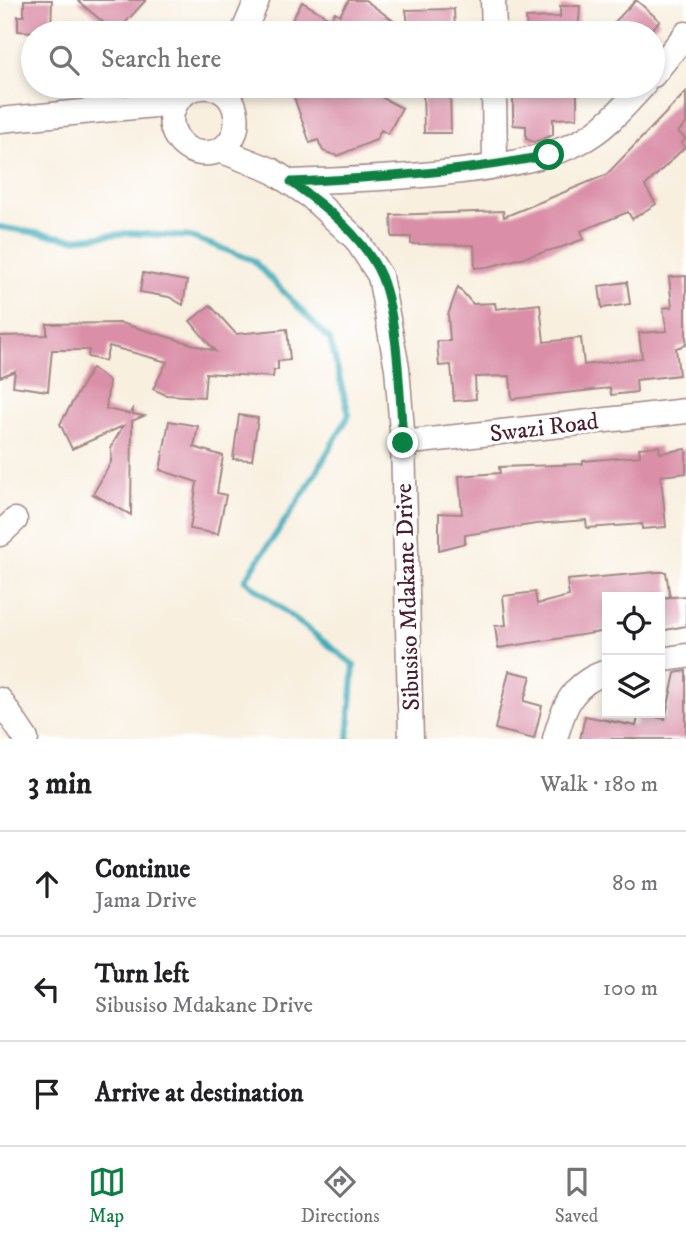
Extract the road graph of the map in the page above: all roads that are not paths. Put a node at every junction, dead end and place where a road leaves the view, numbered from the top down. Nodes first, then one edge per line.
1 (257, 0) edge
2 (493, 0) edge
3 (246, 21) edge
4 (494, 21) edge
5 (686, 34) edge
6 (665, 60) edge
7 (159, 98) edge
8 (183, 98) edge
9 (234, 98) edge
10 (494, 98) edge
11 (632, 98) edge
12 (69, 115) junction
13 (0, 120) edge
14 (237, 128) junction
15 (173, 131) junction
16 (220, 150) junction
17 (495, 166) junction
18 (281, 176) junction
19 (686, 411) edge
20 (403, 443) junction
21 (686, 656) edge
22 (665, 659) edge
23 (602, 674) edge
24 (0, 700) edge
25 (26, 739) edge
26 (411, 739) edge
27 (555, 739) edge

1 - 3 street
2 - 4 street
5 - 6 street
7 - 12 street
8 - 15 street
9 - 14 street
10 - 17 street
11 - 17 street
12 - 13 street
12 - 15 street
14 - 16 street
14 - 18 street, Sibusiso Mdakane Drive
15 - 16 street
16 - 18 street, Sibusiso Mdakane Drive
17 - 18 street
18 - 20 street, Sibusiso Mdakane Drive
19 - 20 street, Swazi Road
20 - 26 street, Sibusiso Mdakane Drive
21 - 22 street
23 - 27 street
24 - 25 street

